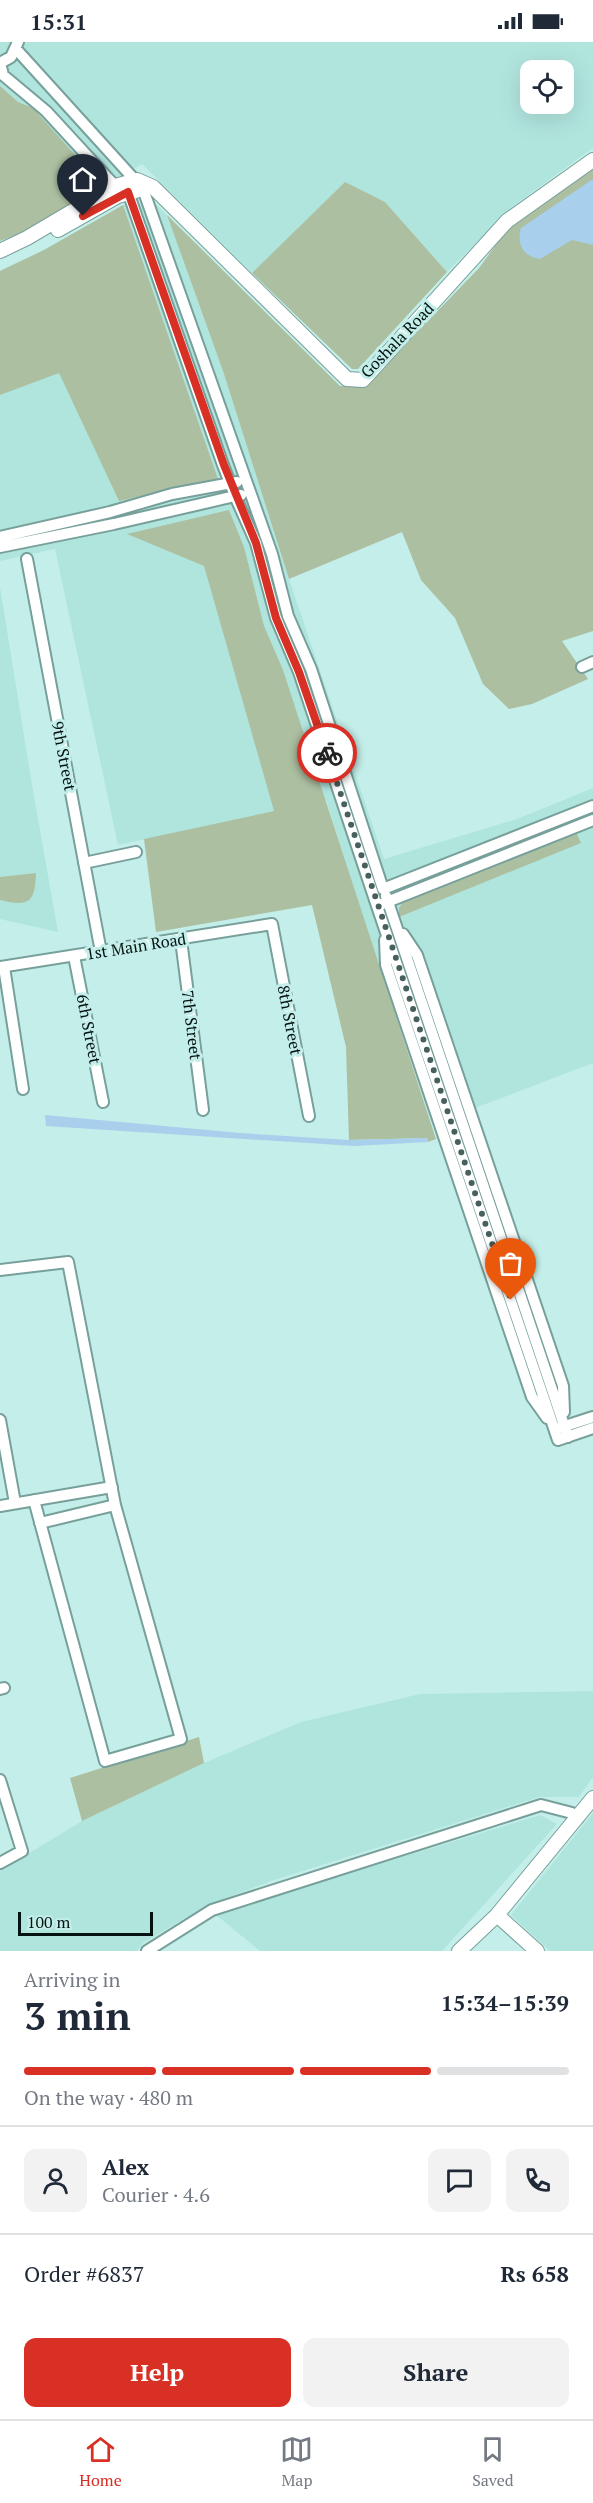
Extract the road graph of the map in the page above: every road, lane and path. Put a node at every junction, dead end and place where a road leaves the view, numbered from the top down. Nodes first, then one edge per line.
1 (17, 45) edge
2 (0, 63) edge
3 (593, 160) edge
4 (144, 185) junction
5 (114, 186) junction
6 (128, 192) junction
7 (0, 251) edge
8 (0, 260) edge
9 (247, 482) junction
10 (230, 483) junction
11 (251, 493) junction
12 (235, 496) junction
13 (0, 537) edge
14 (0, 548) edge
15 (27, 560) dead end
16 (593, 662) edge
17 (582, 667) dead end
18 (593, 806) edge
19 (593, 820) edge
20 (136, 852) dead end
21 (84, 863) junction
22 (378, 890) junction
23 (383, 904) junction
24 (389, 923) junction
25 (272, 924) joint
26 (181, 940) junction
27 (101, 952) junction
28 (74, 956) junction
29 (2, 967) edge
30 (24, 1089) dead end
31 (103, 1101) dead end
32 (203, 1110) dead end
33 (309, 1116) dead end
34 (0, 1270) edge
35 (593, 1417) edge
36 (0, 1420) edge
37 (593, 1428) edge
38 (563, 1431) junction
39 (112, 1487) junction
40 (34, 1500) junction
41 (15, 1503) junction
42 (116, 1505) junction
43 (0, 1506) edge
44 (40, 1523) junction
45 (0, 1780) edge
46 (593, 1798) edge
47 (578, 1818) junction
48 (0, 1863) edge
49 (496, 1916) junction
50 (147, 1951) edge
51 (459, 1951) edge
52 (537, 1951) edge

1 - 2 street
1 - 4 street
2 - 5 street
3 - 4 street, Goshala Road
4 - 5 street
4 - 6 street
4 - 9 street
5 - 6 street
5 - 7 street
6 - 8 street
6 - 10 street
9 - 10 street
9 - 11 street
10 - 12 street
10 - 13 street
11 - 12 street
11 - 22 street
12 - 14 street
12 - 22 street
15 - 21 street, 9th Street
16 - 17 street
18 - 22 street
19 - 23 street
20 - 21 street
21 - 27 street, 9th Street
22 - 23 street
23 - 24 street
24 - 38 street
24 - 38 street
24 - 38 street
25 - 26 street, 1st Main Road
25 - 33 street, 8th Street
26 - 27 street, 1st Main Road
26 - 32 street, 7th Street
27 - 28 street, 1st Main Road
28 - 29 street, 1st Main Road
28 - 31 street, 6th Street
29 - 30 street
34 - 39 street
35 - 38 street
36 - 41 street
37 - 38 street
39 - 40 street
39 - 42 street
40 - 41 street
40 - 44 street
41 - 43 street
42 - 44 street
42 - 44 street
45 - 48 street
46 - 47 street
47 - 49 street
47 - 50 street
49 - 51 street
49 - 52 street

